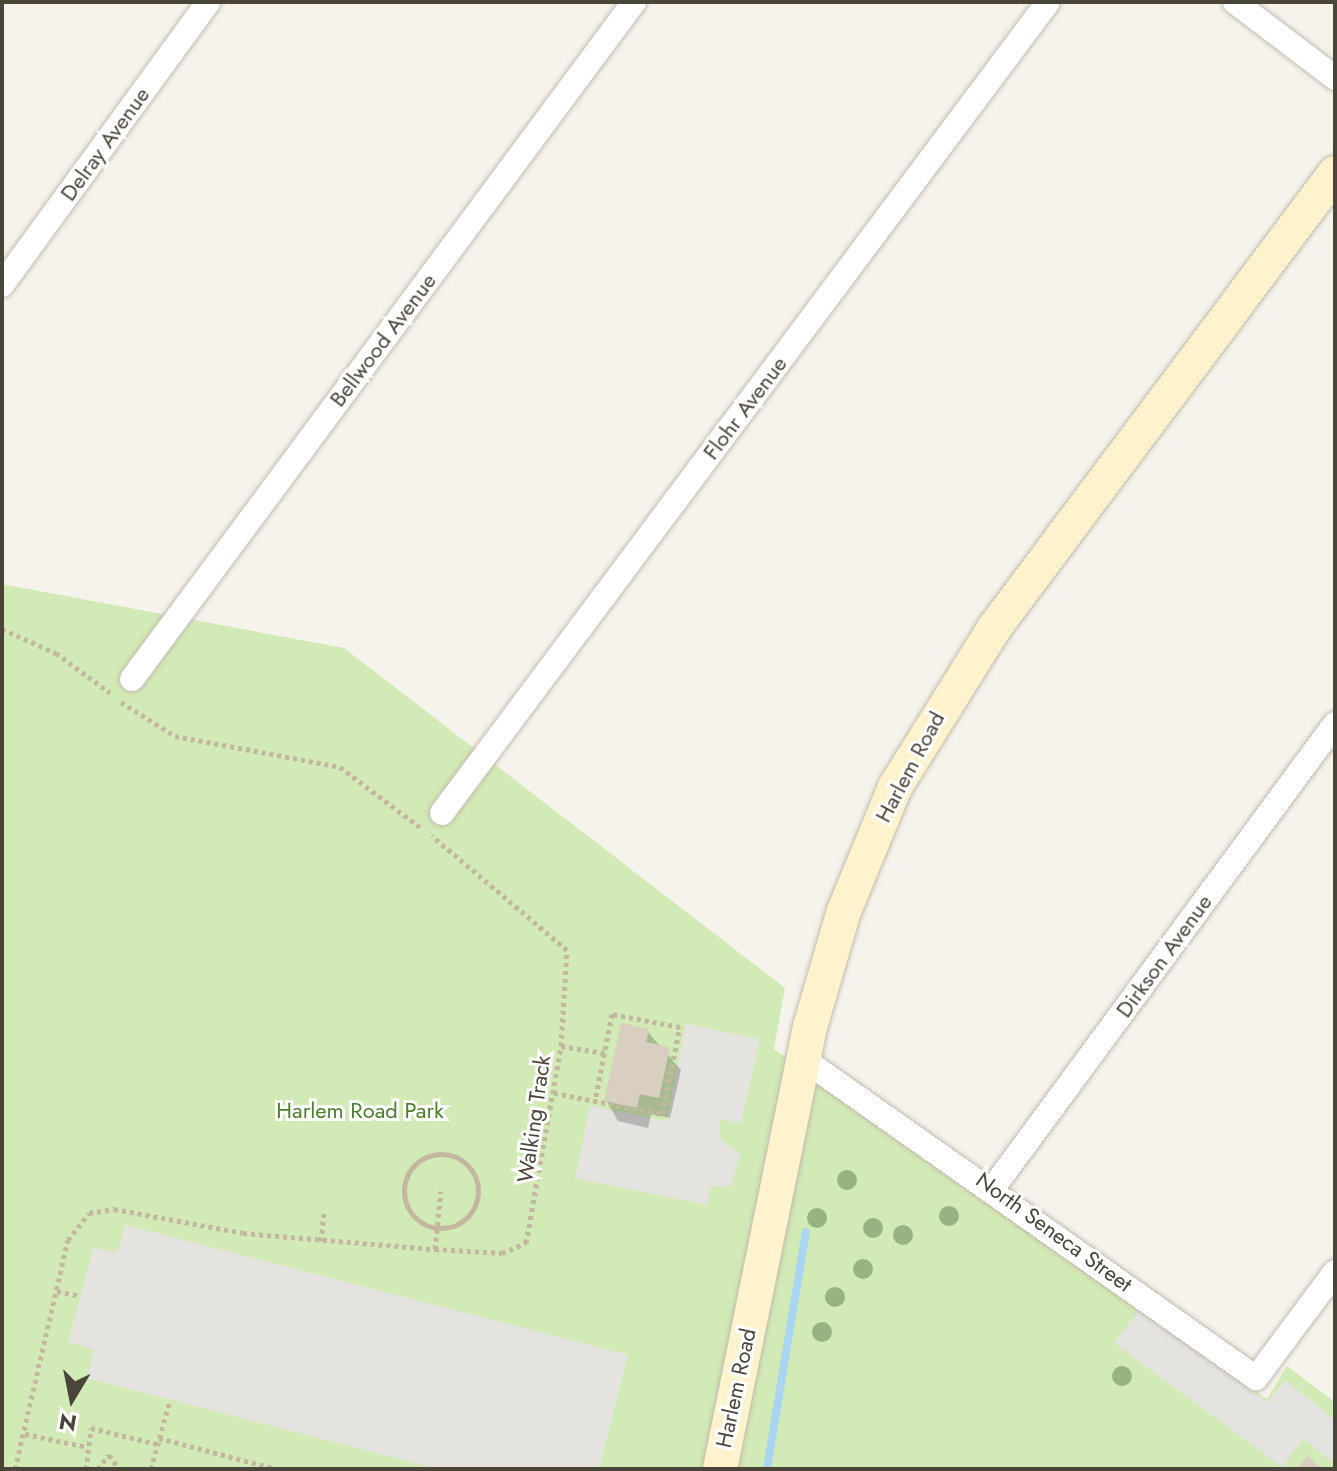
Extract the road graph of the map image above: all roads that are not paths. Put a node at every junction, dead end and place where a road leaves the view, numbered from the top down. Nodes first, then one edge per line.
1 (208, 2) edge
2 (634, 2) edge
3 (1048, 2) edge
4 (1235, 2) edge
5 (1335, 78) edge
6 (1335, 173) edge
7 (2, 285) edge
8 (132, 679) dead end
9 (1335, 724) edge
10 (442, 813) dead end
11 (803, 1059) junction
12 (993, 1188) junction
13 (1335, 1272) edge
14 (720, 1469) edge

1 - 7 street, Delray Avenue
2 - 8 street, Bellwood Avenue
3 - 10 street, Flohr Avenue
4 - 5 street
6 - 11 main road, Harlem Road
9 - 12 street, Dirkson Avenue
11 - 12 street, North Seneca Street
11 - 14 main road, Harlem Road
12 - 13 street, North Seneca Street

